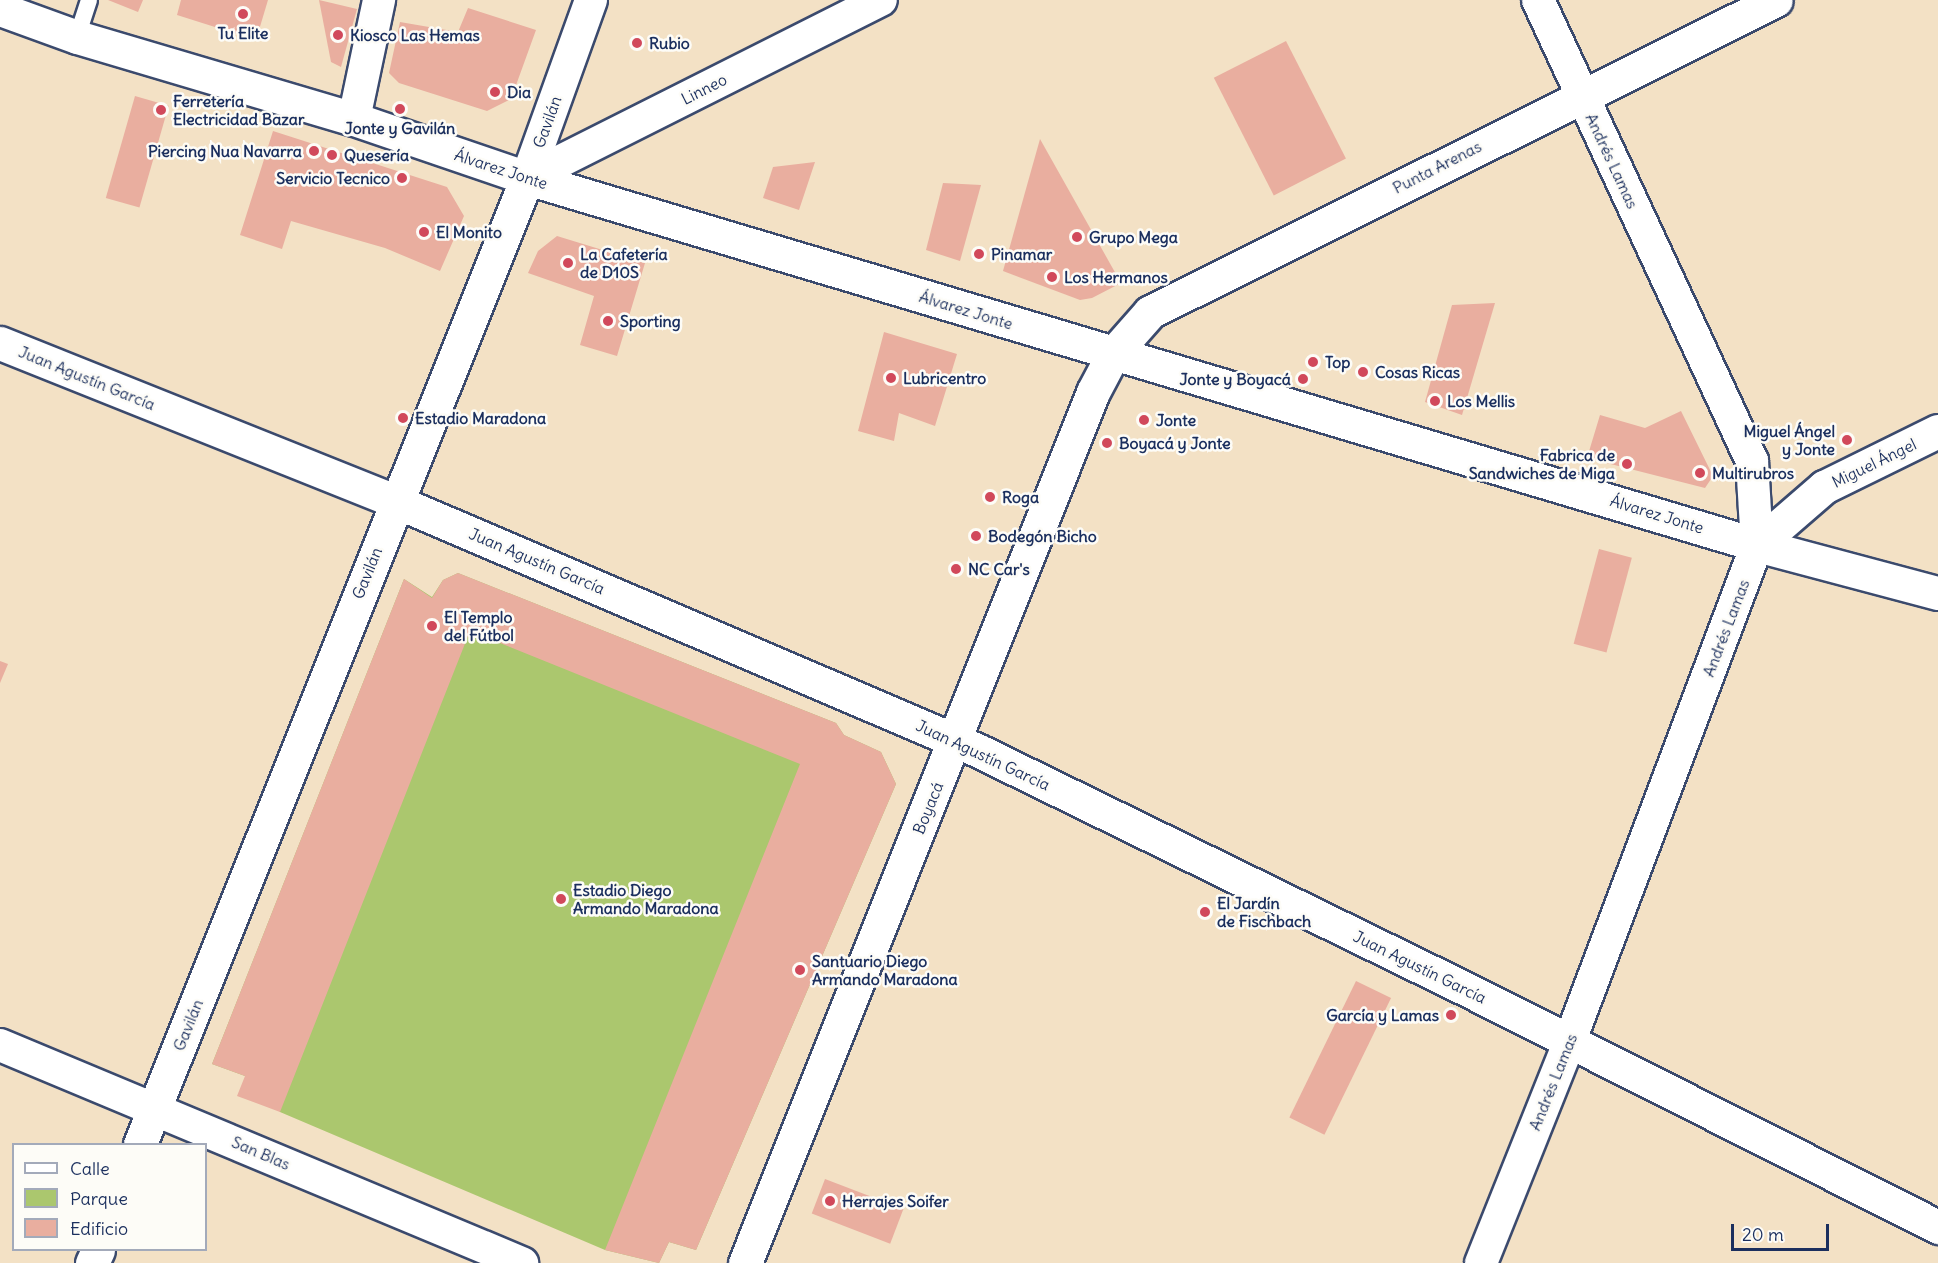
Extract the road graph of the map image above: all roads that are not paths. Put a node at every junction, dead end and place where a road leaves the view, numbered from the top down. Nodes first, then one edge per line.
1 (89, 0) edge
2 (379, 0) edge
3 (591, 0) edge
4 (881, 0) edge
5 (1538, 0) edge
6 (1776, 0) edge
7 (0, 9) edge
8 (77, 37) junction
9 (1581, 94) junction
10 (354, 119) junction
11 (527, 178) junction
12 (0, 343) edge
13 (1113, 354) junction
14 (1938, 431) edge
15 (395, 501) junction
16 (1757, 545) junction
17 (1938, 593) edge
18 (955, 740) junction
19 (1569, 1042) junction
20 (0, 1045) edge
21 (154, 1110) junction
22 (140, 1143) edge
23 (1938, 1227) edge
24 (522, 1263) edge
25 (745, 1263) edge
26 (1481, 1263) edge

1 - 8 lane
2 - 10 street
3 - 11 street, Gavilán
4 - 11 street, Linneo
5 - 9 street, Andrés Lamas
6 - 9 street, Punta Arenas
7 - 8 street, Álvarez Jonte
8 - 10 street, Álvarez Jonte
9 - 13 street, Punta Arenas
9 - 16 street, Andrés Lamas
10 - 11 street, Álvarez Jonte
11 - 13 street, Álvarez Jonte
11 - 15 street, Gavilán
12 - 15 street, Juan Agustín García
13 - 16 street, Álvarez Jonte
13 - 18 street, Boyacá
14 - 16 street, Miguel Ángel
15 - 18 street, Juan Agustín García
15 - 21 street, Gavilán
16 - 17 street, Álvarez Jonte
16 - 19 street, Andrés Lamas
18 - 19 street, Juan Agustín García
18 - 25 street, Boyacá
19 - 23 street, Juan Agustín García
19 - 26 street, Andrés Lamas
20 - 21 street, San Blas
21 - 22 street, Gavilán
21 - 24 street, San Blas

